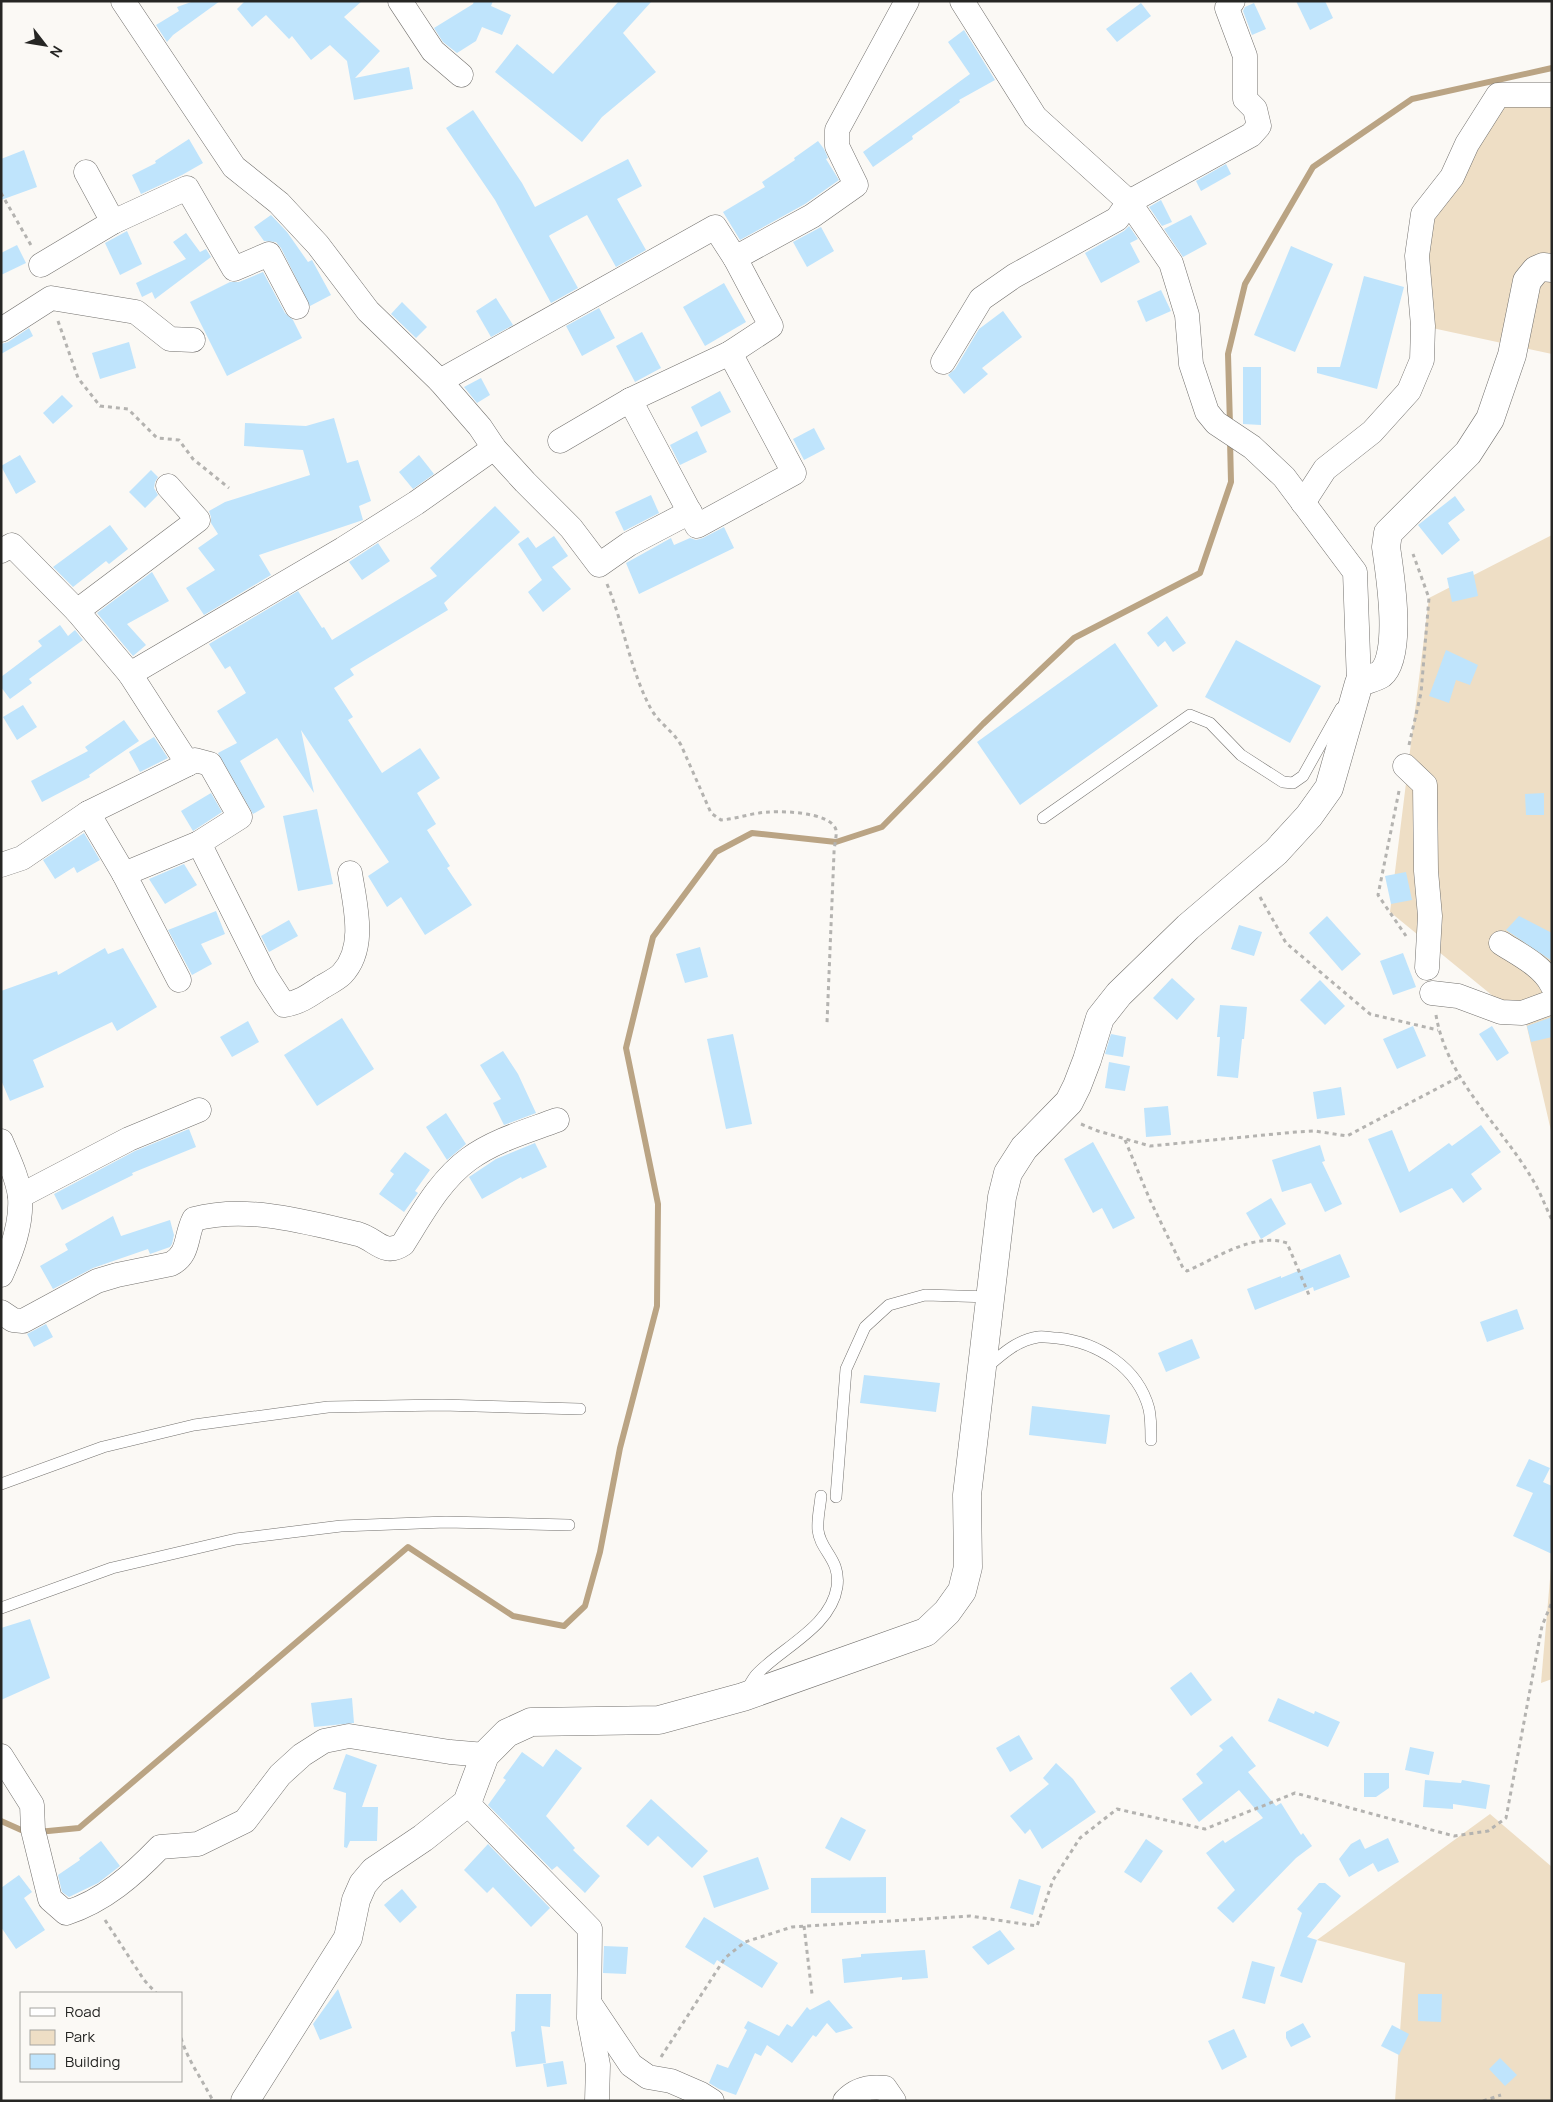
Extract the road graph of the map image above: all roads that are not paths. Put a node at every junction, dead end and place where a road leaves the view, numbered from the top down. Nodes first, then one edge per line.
1 (123, 1) edge
2 (400, 1) edge
3 (907, 1) edge
4 (962, 1) edge
5 (1233, 1) edge
6 (461, 75) dead end
7 (1552, 95) edge
8 (86, 172) dead end
9 (1129, 202) junction
10 (112, 222) junction
11 (734, 258) junction
12 (41, 265) road end
13 (1552, 268) edge
14 (297, 307) dead end
15 (1, 330) edge
16 (193, 340) dead end
17 (730, 353) junction
18 (943, 362) dead end
19 (440, 381) junction
20 (630, 400) junction
21 (560, 441) dead end
22 (494, 448) junction
23 (168, 486) dead end
24 (1303, 503) junction
25 (690, 512) junction
26 (1, 551) edge
27 (77, 611) junction
28 (130, 674) junction
29 (1359, 683) junction
30 (188, 764) junction
31 (1405, 766) dead end
32 (88, 813) junction
33 (1043, 818) dead end
34 (199, 843) junction
35 (1, 865) edge
36 (350, 873) dead end
37 (124, 874) junction
38 (1502, 943) dead end
39 (1427, 968) dead end
40 (179, 980) dead end
41 (1552, 984) edge
42 (1432, 993) dead end
43 (1552, 1002) edge
44 (199, 1110) dead end
45 (557, 1120) dead end
46 (1, 1141) edge
47 (11, 1182) edge
48 (1, 1275) edge
49 (991, 1297) junction
50 (1, 1312) edge
51 (983, 1371) junction
52 (580, 1408) dead end
53 (1151, 1440) dead end
54 (1, 1484) edge
55 (822, 1496) dead end
56 (836, 1497) dead end
57 (569, 1525) dead end
58 (1, 1608) edge
59 (743, 1697) junction
60 (485, 1755) junction
61 (1, 1756) edge
62 (467, 1803) junction
63 (589, 2002) junction
64 (245, 2101) edge
65 (598, 2101) edge
66 (712, 2101) edge
67 (845, 2101) edge
68 (894, 2101) edge

1 - 19 street
2 - 6 street
3 - 11 street
4 - 9 street
5 - 9 street
7 - 24 street
8 - 10 street
9 - 18 street
9 - 24 street
10 - 12 street
10 - 14 street
11 - 17 street
11 - 19 street
13 - 29 street
15 - 16 street
17 - 20 street
17 - 25 street
19 - 22 street
20 - 21 street
20 - 25 street
22 - 25 street
22 - 28 street
23 - 27 street
24 - 29 street
26 - 27 street
27 - 28 street
28 - 30 street
29 - 33 lane
29 - 49 street
30 - 32 street
30 - 34 street
31 - 39 street
32 - 35 street
32 - 37 street
34 - 36 street
34 - 37 street
37 - 40 street
38 - 41 street
42 - 43 street
44 - 47 street
45 - 50 street
46 - 47 street
47 - 48 street
49 - 51 street
49 - 56 lane
51 - 53 lane
51 - 59 street
52 - 54 lane
55 - 59 lane
57 - 58 lane
59 - 60 street
60 - 61 street
60 - 62 street
62 - 63 street
62 - 64 street
63 - 65 street
63 - 66 street
67 - 68 street

